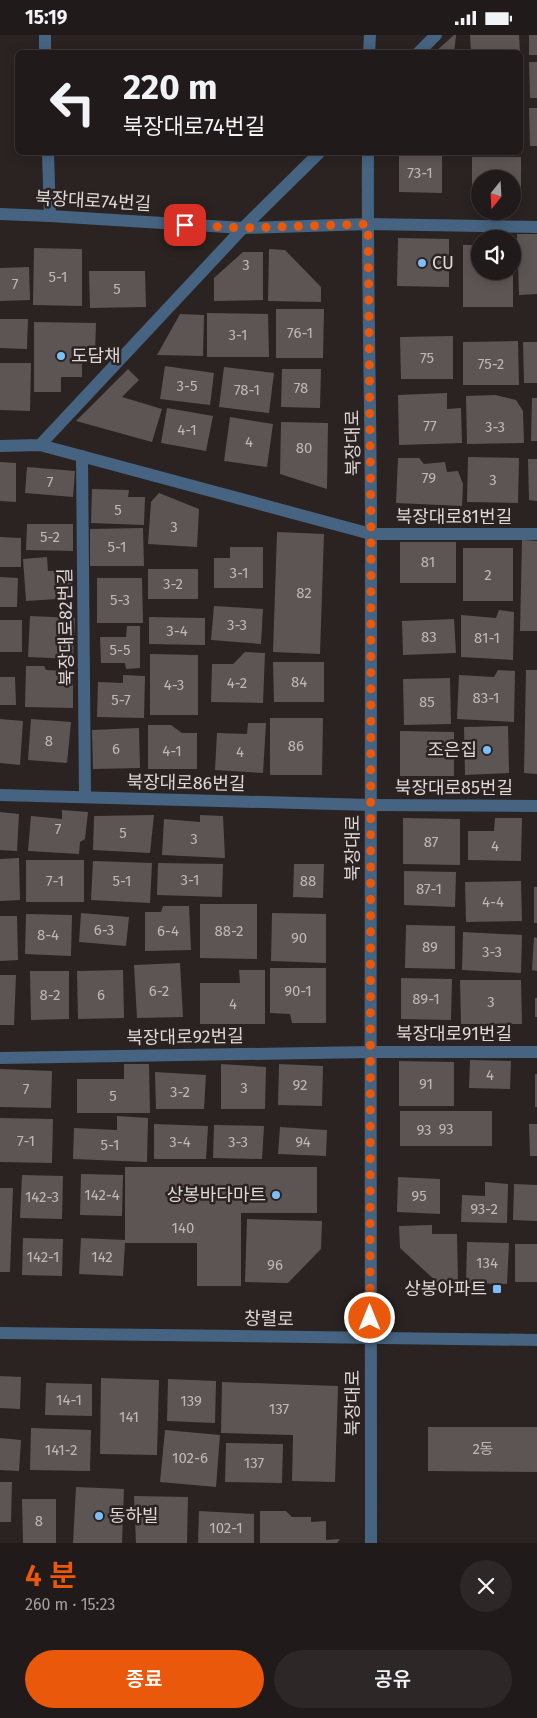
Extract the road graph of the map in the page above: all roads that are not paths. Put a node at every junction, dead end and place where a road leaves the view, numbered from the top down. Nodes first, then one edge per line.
1 (45, 35) edge
2 (370, 35) edge
3 (436, 35) edge
4 (46, 50) edge
5 (370, 50) edge
6 (421, 50) edge
7 (48, 155) edge
8 (316, 155) edge
9 (368, 155) edge
10 (0, 214) edge
11 (50, 216) junction
12 (368, 224) junction
13 (537, 227) edge
14 (243, 228) junction
15 (40, 445) junction
16 (0, 446) edge
17 (82, 456) junction
18 (371, 534) junction
19 (537, 535) edge
20 (0, 795) edge
21 (86, 797) junction
22 (371, 805) junction
23 (537, 806) edge
24 (370, 1052) junction
25 (537, 1052) edge
26 (0, 1058) edge
27 (0, 1333) edge
28 (370, 1337) junction
29 (537, 1340) edge
30 (371, 1543) edge

1 - 4 street
2 - 5 street
3 - 6 street
7 - 11 street
8 - 14 street
9 - 12 street, 북장대로
10 - 11 street, 북장대로74번길
11 - 14 street, 북장대로74번길
12 - 13 street, 북장대로74번길
12 - 14 street, 북장대로74번길
12 - 18 street, 북장대로
14 - 15 street
15 - 16 street
15 - 17 street
17 - 18 street
17 - 21 street, 북장대로82번길
18 - 19 street, 북장대로81번길
18 - 22 street, 북장대로
20 - 21 street, 북장대로86번길
21 - 22 street, 북장대로86번길
22 - 23 street, 북장대로85번길
22 - 24 street, 북장대로
24 - 25 street, 북장대로91번길
24 - 26 street, 북장대로92번길
24 - 28 street, 북장대로
27 - 28 street, 창렬로
28 - 29 street, 창렬로
28 - 30 street, 북장대로

